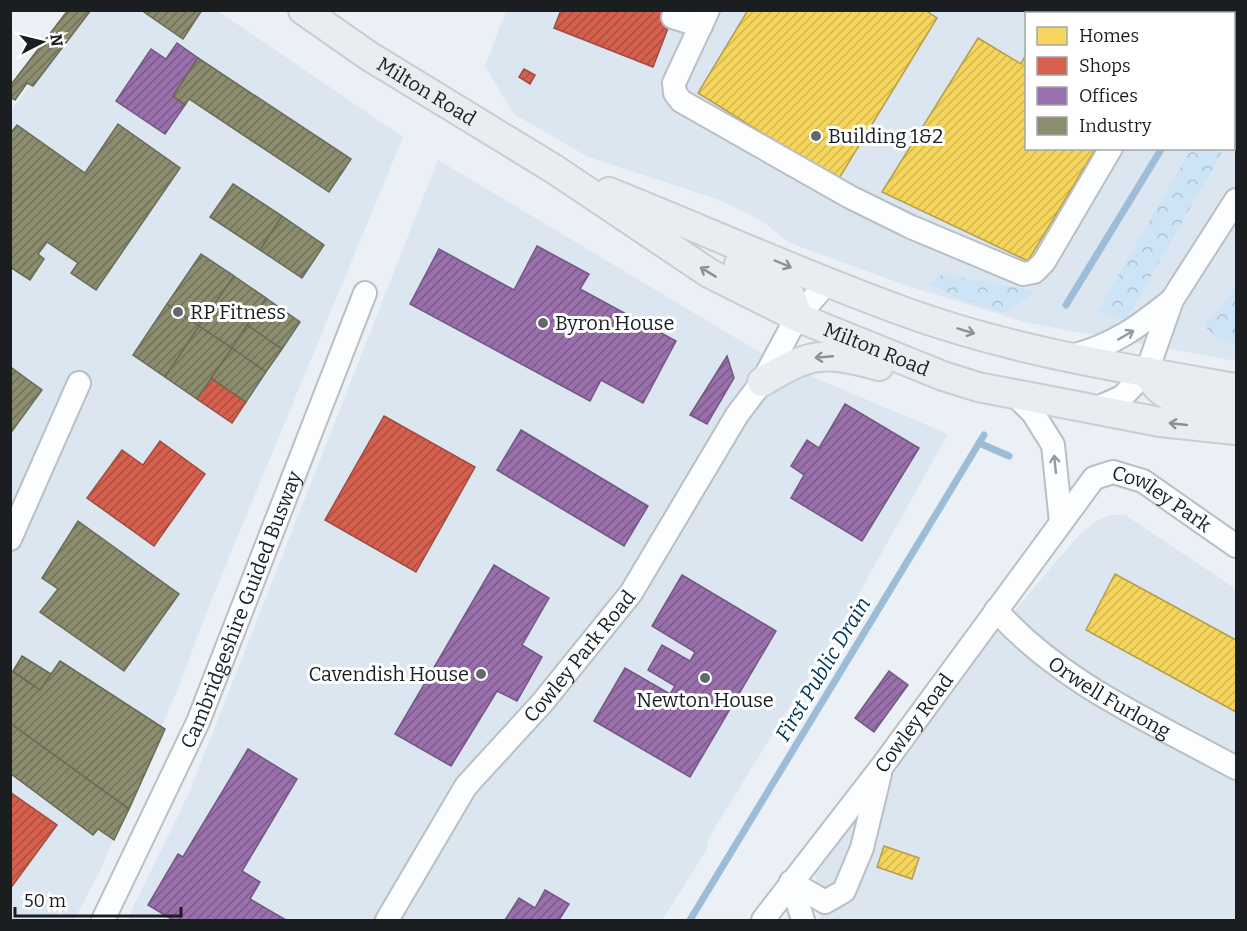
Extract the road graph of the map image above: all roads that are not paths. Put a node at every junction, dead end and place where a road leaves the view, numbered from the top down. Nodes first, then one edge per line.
1 (303, 10) edge
2 (673, 17) dead end
3 (704, 18) edge
4 (1110, 150) edge
5 (554, 170) junction
6 (1236, 200) edge
7 (669, 216) junction
8 (828, 282) junction
9 (365, 293) dead end
10 (757, 297) junction
11 (1172, 300) junction
12 (797, 317) junction
13 (779, 351) junction
14 (1072, 356) junction
15 (1147, 371) junction
16 (943, 376) junction
17 (762, 382) junction
18 (79, 383) dead end
19 (1236, 388) edge
20 (1012, 393) junction
21 (1095, 409) junction
22 (1236, 414) edge
23 (1236, 430) edge
24 (1087, 486) joint
25 (1060, 522) junction
26 (10, 539) edge
27 (1236, 546) edge
28 (996, 610) junction
29 (883, 765) junction
30 (1236, 768) edge
31 (791, 882) junction
32 (103, 921) edge
33 (387, 921) edge
34 (763, 921) edge
35 (803, 921) edge

1 - 5 main road, Milton Road
2 - 3 street
3 - 4 street
5 - 7 main road, Milton Road
10 -> 5 main road, Milton Road
6 - 11 street
7 -> 8 main road, Milton Road
7 - 12 main road
8 - 12 street, Cowley Park Road
8 -> 14 main road, Milton Road
9 - 32 street, Cambridgeshire Guided Busway
10 - 12 main road, Milton Road
10 - 13 street
14 -> 11 street
11 - 15 street
12 - 13 street, Cowley Park Road
12 - 16 main road, Milton Road
13 - 17 street, Cowley Park Road
14 - 15 main road, Milton Road
15 - 19 main road, Milton Road
15 - 21 street
15 - 22 main road
16 -> 17 main road
16 - 20 main road, Milton Road
17 - 33 street, Cowley Park Road
18 - 26 street
20 - 21 main road, Milton Road
25 -> 20 street
23 -> 21 main road, Milton Road
24 - 25 street, Cowley Road
24 - 27 street, Cowley Park
25 - 28 street, Cowley Road
28 - 29 street, Cowley Road
28 - 30 street, Orwell Furlong
29 - 31 street, Cowley Road
29 - 31 street
31 - 34 street, Cowley Road
31 - 35 street

